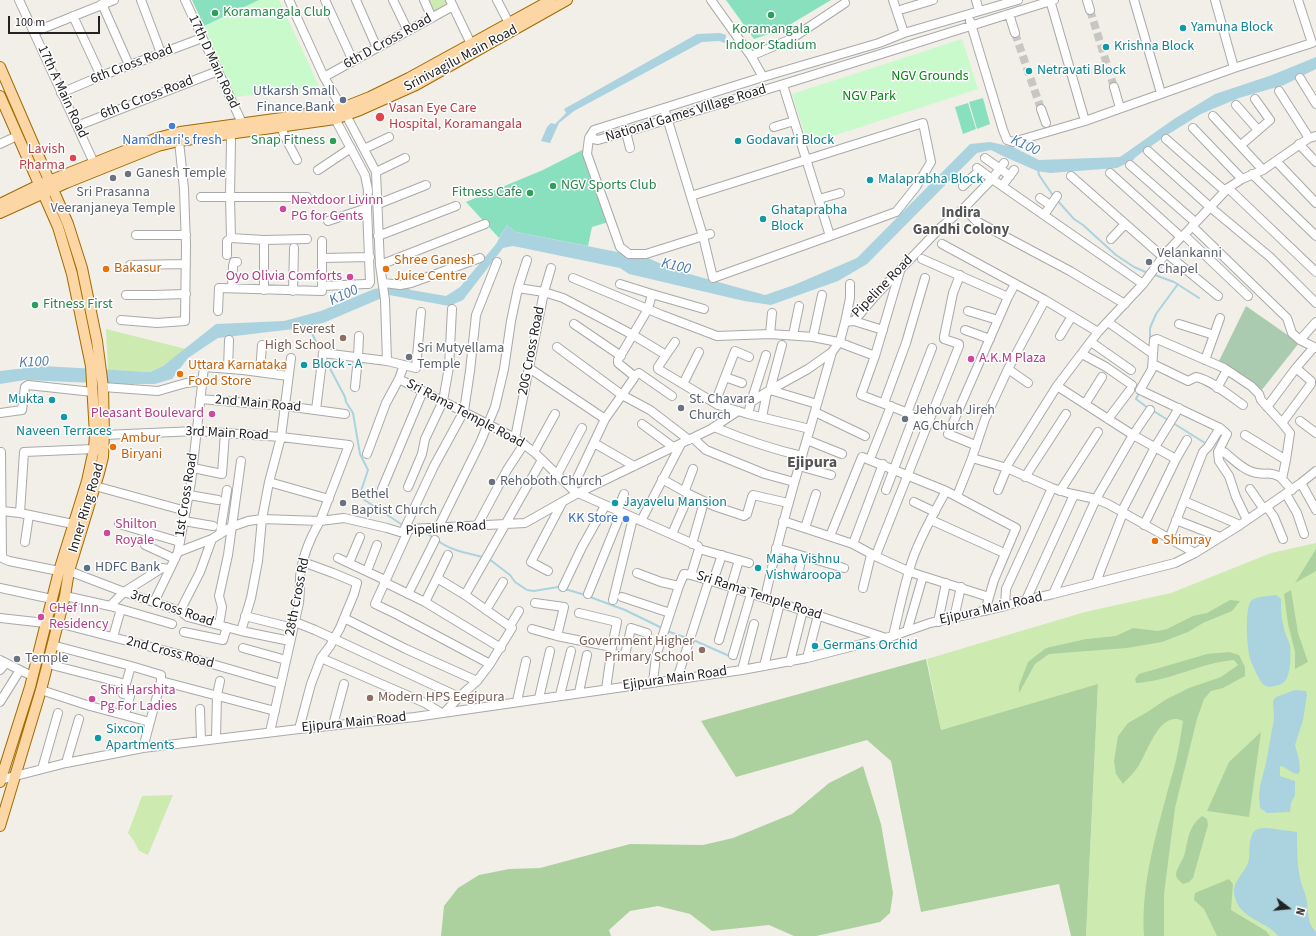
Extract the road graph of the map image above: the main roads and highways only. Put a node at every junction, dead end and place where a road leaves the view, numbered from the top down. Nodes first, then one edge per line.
1 (551, 0) edge
2 (567, 0) edge
3 (511, 28) junction
4 (0, 67) edge
5 (0, 96) edge
6 (333, 115) junction
7 (50, 185) junction
8 (40, 189) junction
9 (0, 204) edge
10 (0, 213) edge
11 (96, 366) junction
12 (64, 571) junction
13 (0, 780) edge
14 (0, 826) edge

1 - 3 main road, Srinivagilu Main Road
2 - 3 main road, Srinivagilu Main Road
3 - 6 main road, Srinivagilu Main Road
4 - 7 main road, Inner Ring Road
5 - 8 main road, Inner Ring Road
6 - 7 main road, Srinivagilu Main Road
6 - 7 main road, Srinivagilu Main Road
7 - 8 main road
7 - 11 main road, Inner Ring Road
8 - 9 main road
8 - 10 main road
8 - 11 main road, Inner Ring Road
11 - 12 main road, Inner Ring Road
11 - 12 main road, Inner Ring Road
12 - 13 main road, Inner Ring Road
12 - 14 main road, Inner Ring Road

